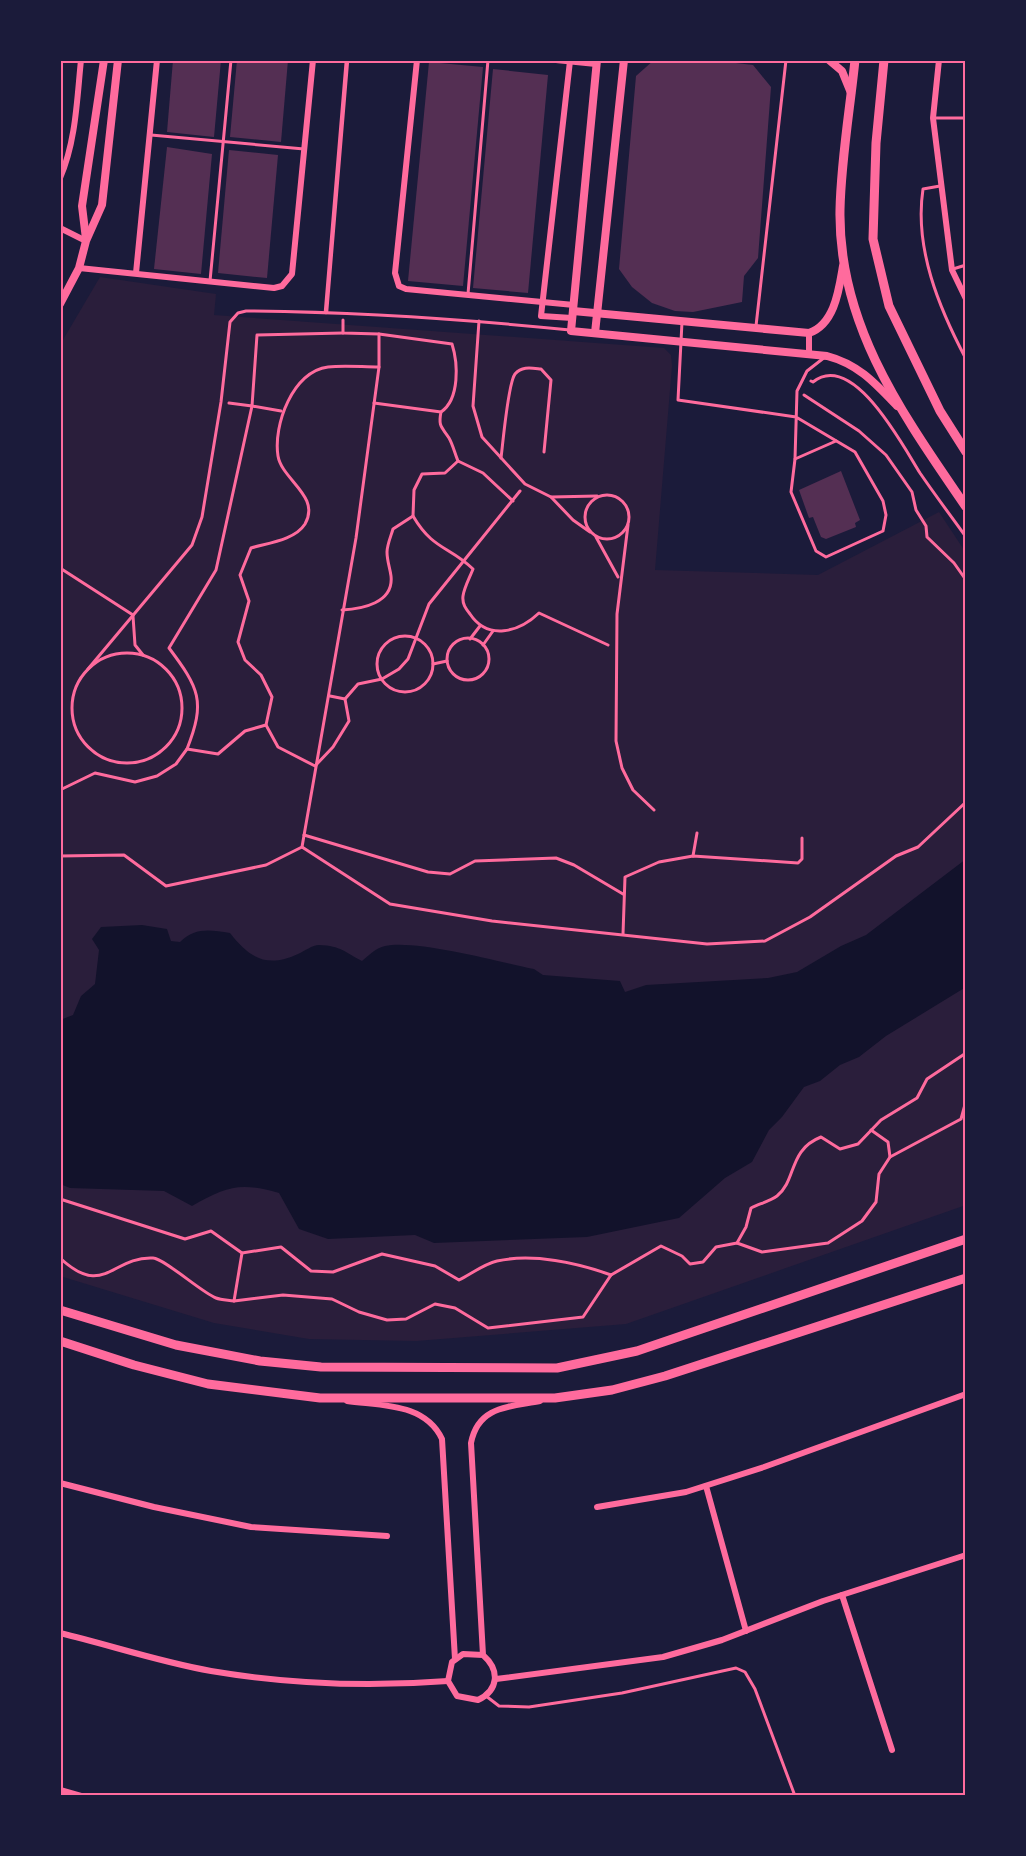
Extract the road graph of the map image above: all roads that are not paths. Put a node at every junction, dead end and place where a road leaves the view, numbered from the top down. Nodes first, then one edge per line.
1 (81, 60) edge
2 (104, 60) edge
3 (118, 60) edge
4 (157, 60) edge
5 (231, 60) edge
6 (313, 60) edge
7 (347, 60) edge
8 (417, 60) edge
9 (488, 60) edge
10 (556, 60) edge
11 (624, 60) edge
12 (786, 60) edge
13 (829, 60) edge
14 (855, 60) edge
15 (884, 60) edge
16 (939, 60) edge
17 (570, 61) edge
18 (597, 62) edge
19 (852, 94) junction
20 (933, 118) junction
21 (966, 118) edge
22 (151, 135) junction
23 (224, 142) junction
24 (304, 149) junction
25 (60, 178) edge
26 (942, 186) junction
27 (60, 228) edge
28 (86, 241) junction
29 (844, 262) junction
30 (966, 265) edge
31 (79, 268) junction
32 (952, 270) junction
33 (136, 273) junction
34 (210, 281) junction
35 (468, 294) junction
36 (966, 299) edge
37 (542, 302) junction
38 (60, 304) edge
39 (573, 311) junction
40 (326, 312) junction
41 (597, 313) junction
42 (479, 321) junction
43 (682, 322) junction
44 (756, 328) junction
45 (571, 331) junction
46 (595, 333) junction
47 (809, 333) junction
48 (681, 342) junction
49 (809, 353) junction
50 (827, 356) junction
51 (966, 359) edge
52 (897, 406) junction
53 (796, 417) junction
54 (836, 441) junction
55 (544, 452) dead end
56 (966, 453) edge
57 (501, 458) junction
58 (795, 459) junction
59 (599, 496) junction
60 (551, 497) junction
61 (966, 507) edge
62 (628, 525) junction
63 (590, 532) junction
64 (596, 537) junction
65 (60, 568) edge
66 (619, 579) junction
67 (133, 615) junction
68 (145, 657) junction
69 (88, 669) junction
70 (654, 810) dead end
71 (966, 1239) edge
72 (966, 1278) edge
73 (60, 1310) edge
74 (60, 1341) edge
75 (966, 1394) edge
76 (320, 1398) junction
77 (555, 1398) junction
78 (60, 1484) edge
79 (706, 1486) junction
80 (597, 1507) dead end
81 (387, 1536) dead end
82 (966, 1555) edge
83 (842, 1595) junction
84 (746, 1631) junction
85 (60, 1633) edge
86 (483, 1655) junction
87 (455, 1659) junction
88 (496, 1679) junction
89 (448, 1681) junction
90 (486, 1696) junction
91 (892, 1750) dead end
92 (60, 1790) edge
93 (81, 1796) edge
94 (795, 1796) edge

1 - 25 street
2 - 28 street
3 - 28 street
4 - 22 street
5 - 23 lane
6 - 24 street
7 - 40 street
8 - 35 street
9 - 35 lane
10 - 17 street
11 - 41 street
12 - 44 lane
13 - 19 street
14 - 19 main road
15 - 56 main road
16 - 20 street
17 - 18 street
17 - 37 street
18 - 39 street
19 - 29 main road
20 - 21 lane
20 - 26 street
22 - 23 lane
22 - 33 street
23 - 24 lane
23 - 34 lane
24 - 34 street
26 - 32 street
26 - 51 lane
27 - 28 street
28 - 31 street
29 - 47 street
29 - 52 main road
30 - 32 lane
31 - 33 street
31 - 38 street
32 - 36 street
33 - 34 street
35 - 37 street
37 - 39 street
37 - 39 street
39 - 41 street
39 - 45 street
40 - 42 lane
40 - 67 lane
41 - 43 street
41 - 46 street
42 - 45 lane
42 - 57 lane
43 - 44 street
43 - 48 lane
44 - 47 street
45 - 46 street
46 - 48 street
47 - 49 street
48 - 49 street
48 - 53 lane
49 - 50 street
50 - 52 street
50 - 53 lane
52 - 61 main road
53 - 54 lane
53 - 58 lane
54 - 58 lane
54 - 58 lane
55 - 57 lane
57 - 60 lane
59 - 60 lane
59 - 62 lane
59 - 63 lane
60 - 63 lane
62 - 64 lane
62 - 66 lane
63 - 64 lane
64 - 66 lane
65 - 67 lane
66 - 70 lane
67 - 68 lane
67 - 69 lane
68 - 69 lane
68 - 69 lane
71 - 73 main road
72 - 77 main road
74 - 76 main road
75 - 79 street
76 - 77 main road
76 - 87 street
77 - 86 street
78 - 81 street
79 - 80 street
79 - 84 street
82 - 83 street
83 - 84 street
83 - 91 street
84 - 88 street
85 - 89 street
86 - 87 street
86 - 88 street
87 - 89 street
88 - 90 street
89 - 90 street
90 - 94 lane
92 - 93 street

